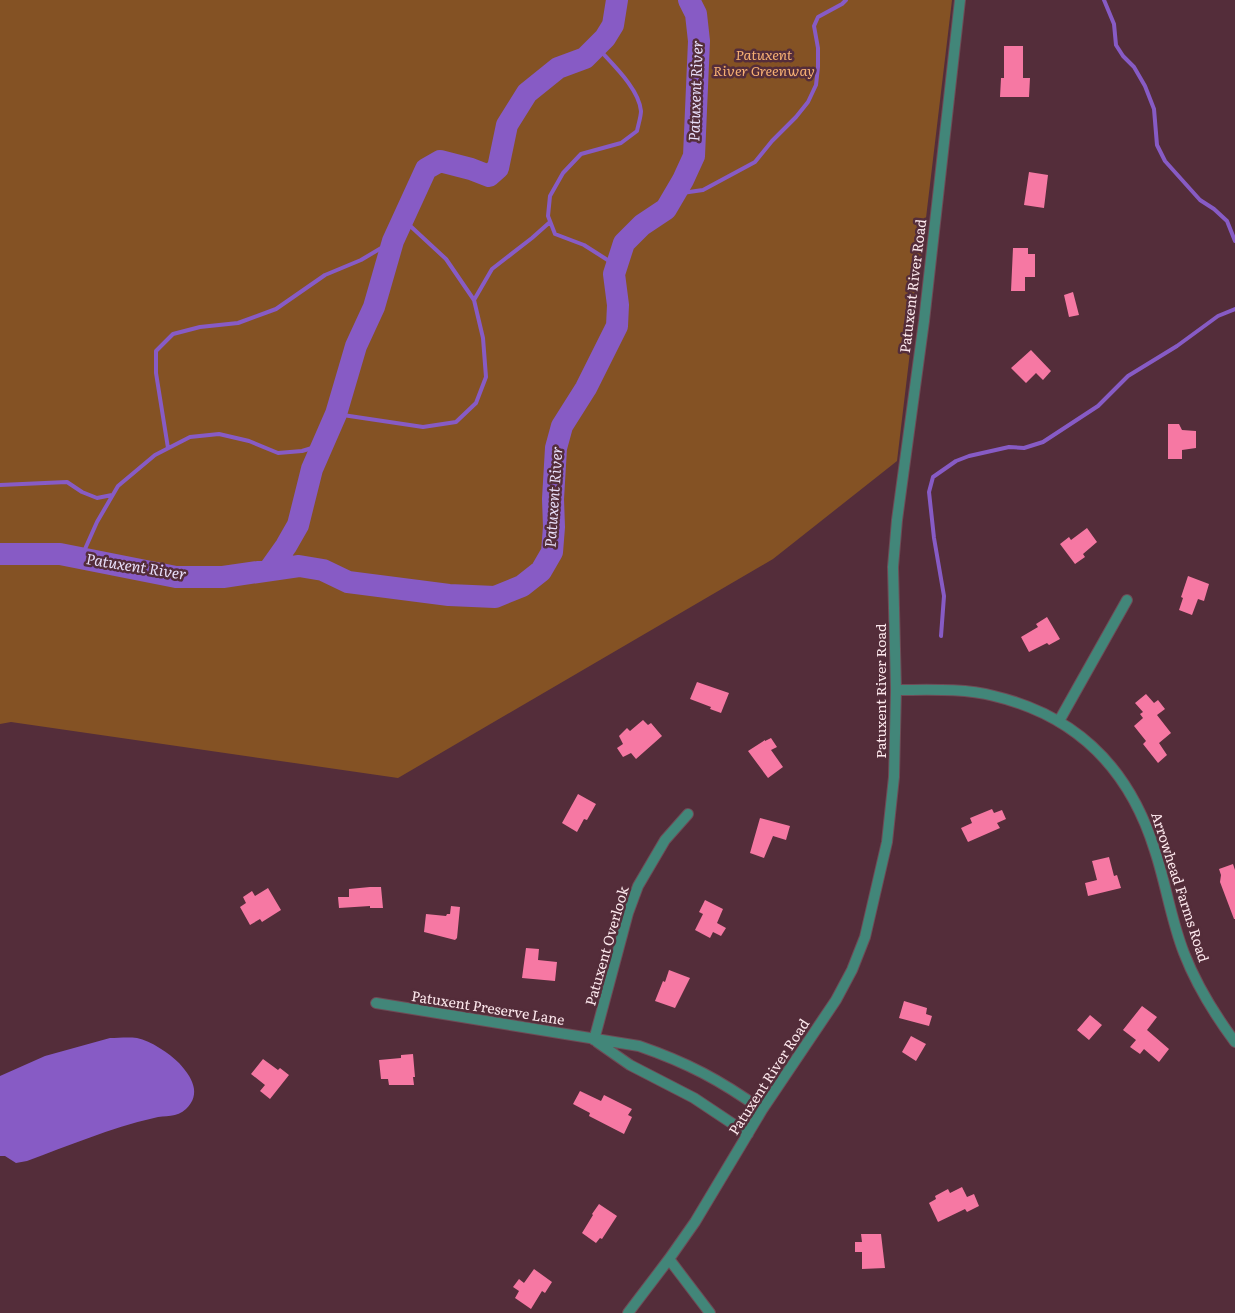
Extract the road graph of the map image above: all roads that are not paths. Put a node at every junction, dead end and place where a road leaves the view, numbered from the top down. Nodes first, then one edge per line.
1 (960, 0) edge
2 (1127, 600) dead end
3 (896, 690) junction
4 (1059, 721) junction
5 (688, 814) dead end
6 (376, 1003) dead end
7 (594, 1040) junction
8 (1235, 1042) edge
9 (762, 1110) junction
10 (748, 1134) junction
11 (670, 1259) junction
12 (628, 1313) edge
13 (710, 1313) edge

1 - 3 street, Patuxent River Road
2 - 4 street
3 - 4 street, Arrowhead Farms Road
3 - 9 street, Patuxent River Road
4 - 8 street, Arrowhead Farms Road
5 - 7 street, Patuxent Overlook
6 - 7 street, Patuxent Preserve Lane
7 - 9 street, Patuxent Preserve Lane
7 - 10 street, Patuxent Preserve Lane
9 - 10 street, Patuxent River Road
10 - 11 street, Patuxent River Road
11 - 12 street, Patuxent River Road
11 - 13 street

